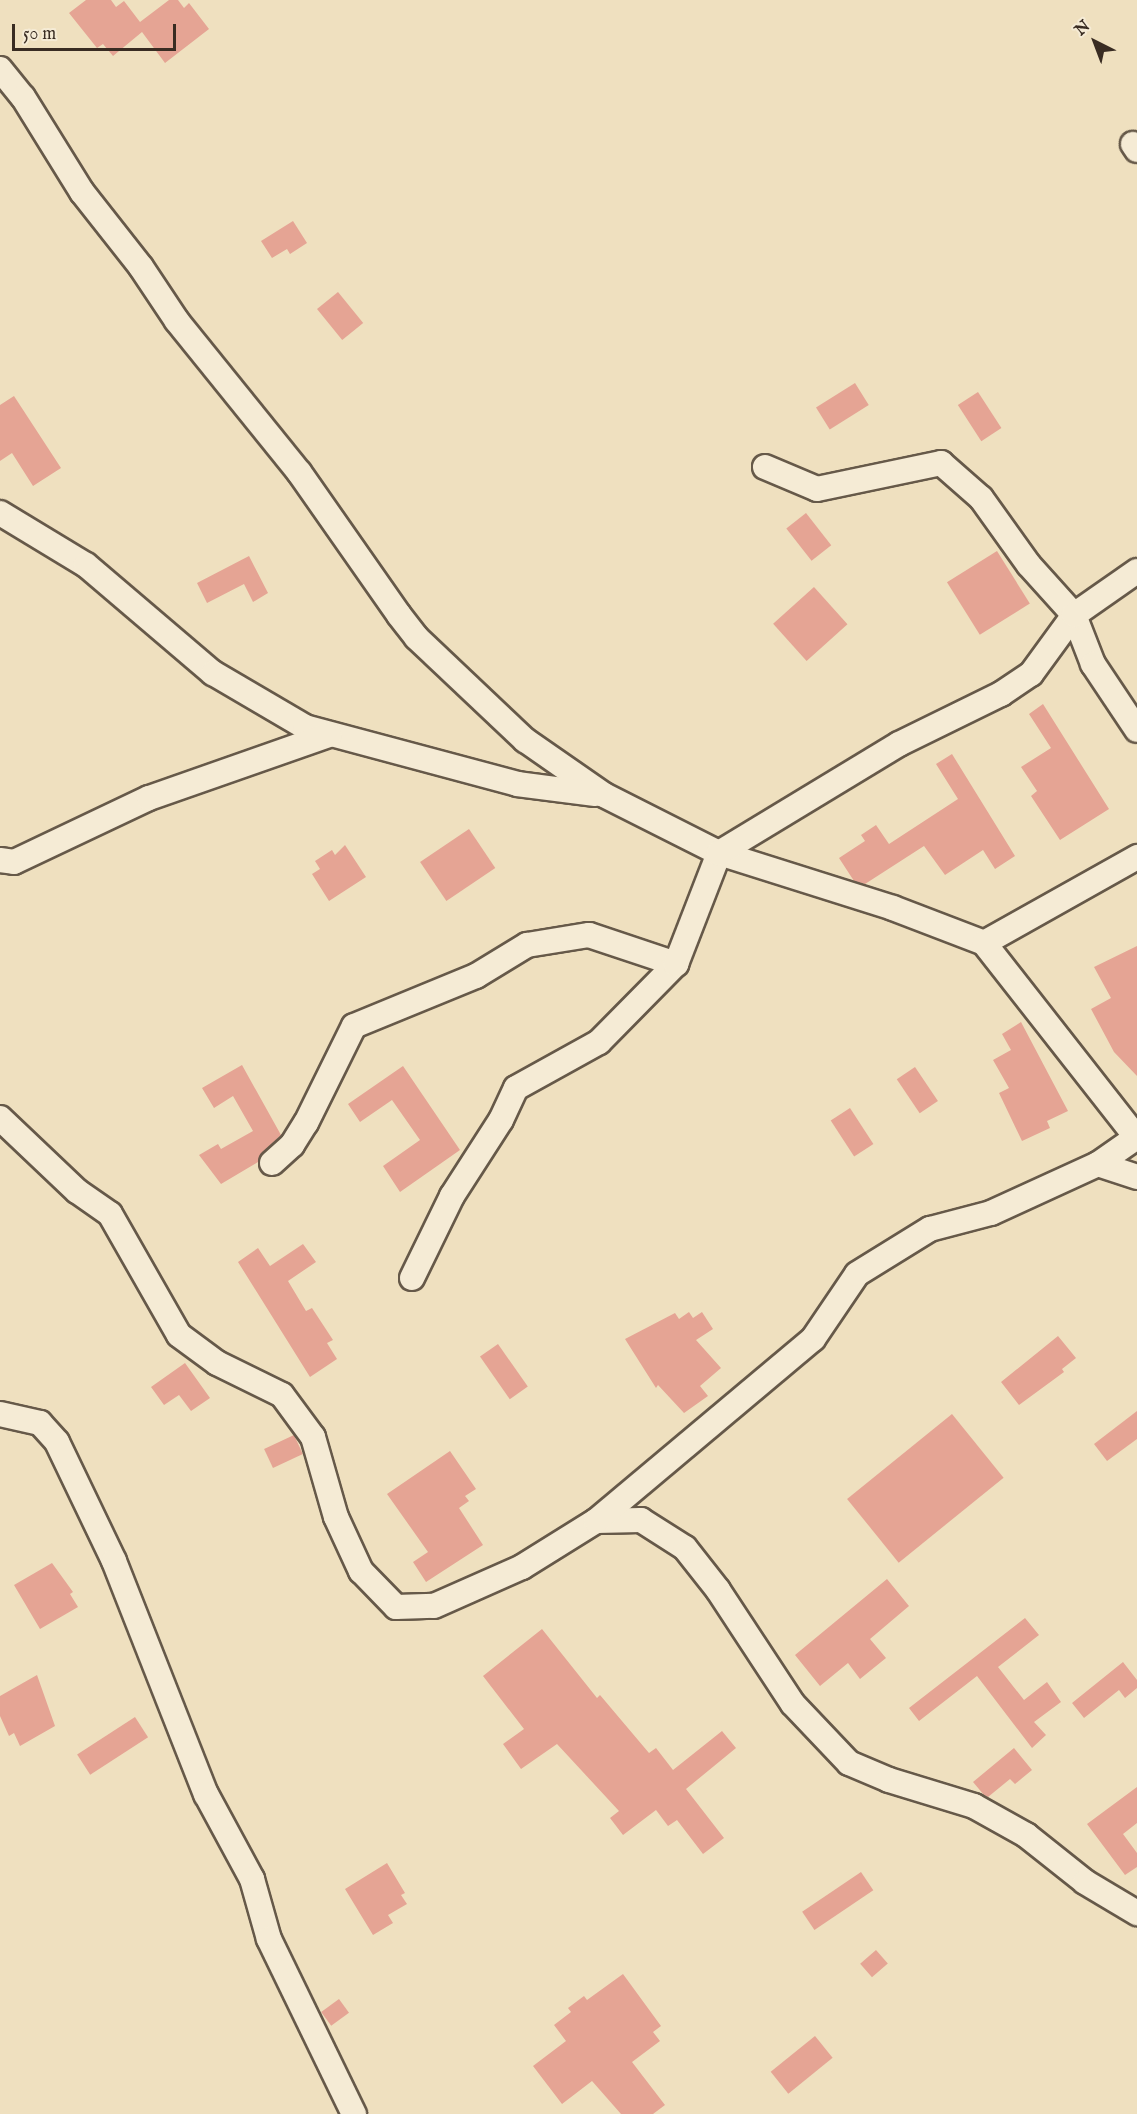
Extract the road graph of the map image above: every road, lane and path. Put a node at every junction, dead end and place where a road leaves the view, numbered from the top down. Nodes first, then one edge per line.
1 (0, 69) edge
2 (765, 467) dead end
3 (0, 513) edge
4 (1137, 571) edge
5 (1074, 615) junction
6 (1137, 730) edge
7 (329, 735) junction
8 (604, 795) junction
9 (719, 853) junction
10 (1137, 857) edge
11 (0, 860) edge
12 (984, 943) junction
13 (676, 964) junction
14 (0, 1118) edge
15 (1136, 1138) edge
16 (272, 1163) dead end
17 (1098, 1164) junction
18 (1137, 1177) edge
19 (412, 1278) dead end
20 (0, 1414) edge
21 (596, 1521) junction
22 (1137, 1913) edge
23 (354, 2114) edge

1 - 8 street
2 - 5 street
3 - 7 street
4 - 5 street
5 - 6 street
5 - 9 street
7 - 8 street
7 - 11 street
8 - 9 street
9 - 12 street
9 - 13 street
10 - 12 street
12 - 15 street
13 - 16 street
13 - 19 street
14 - 21 street
15 - 17 street
17 - 18 street
17 - 21 street
20 - 23 street
21 - 22 street

